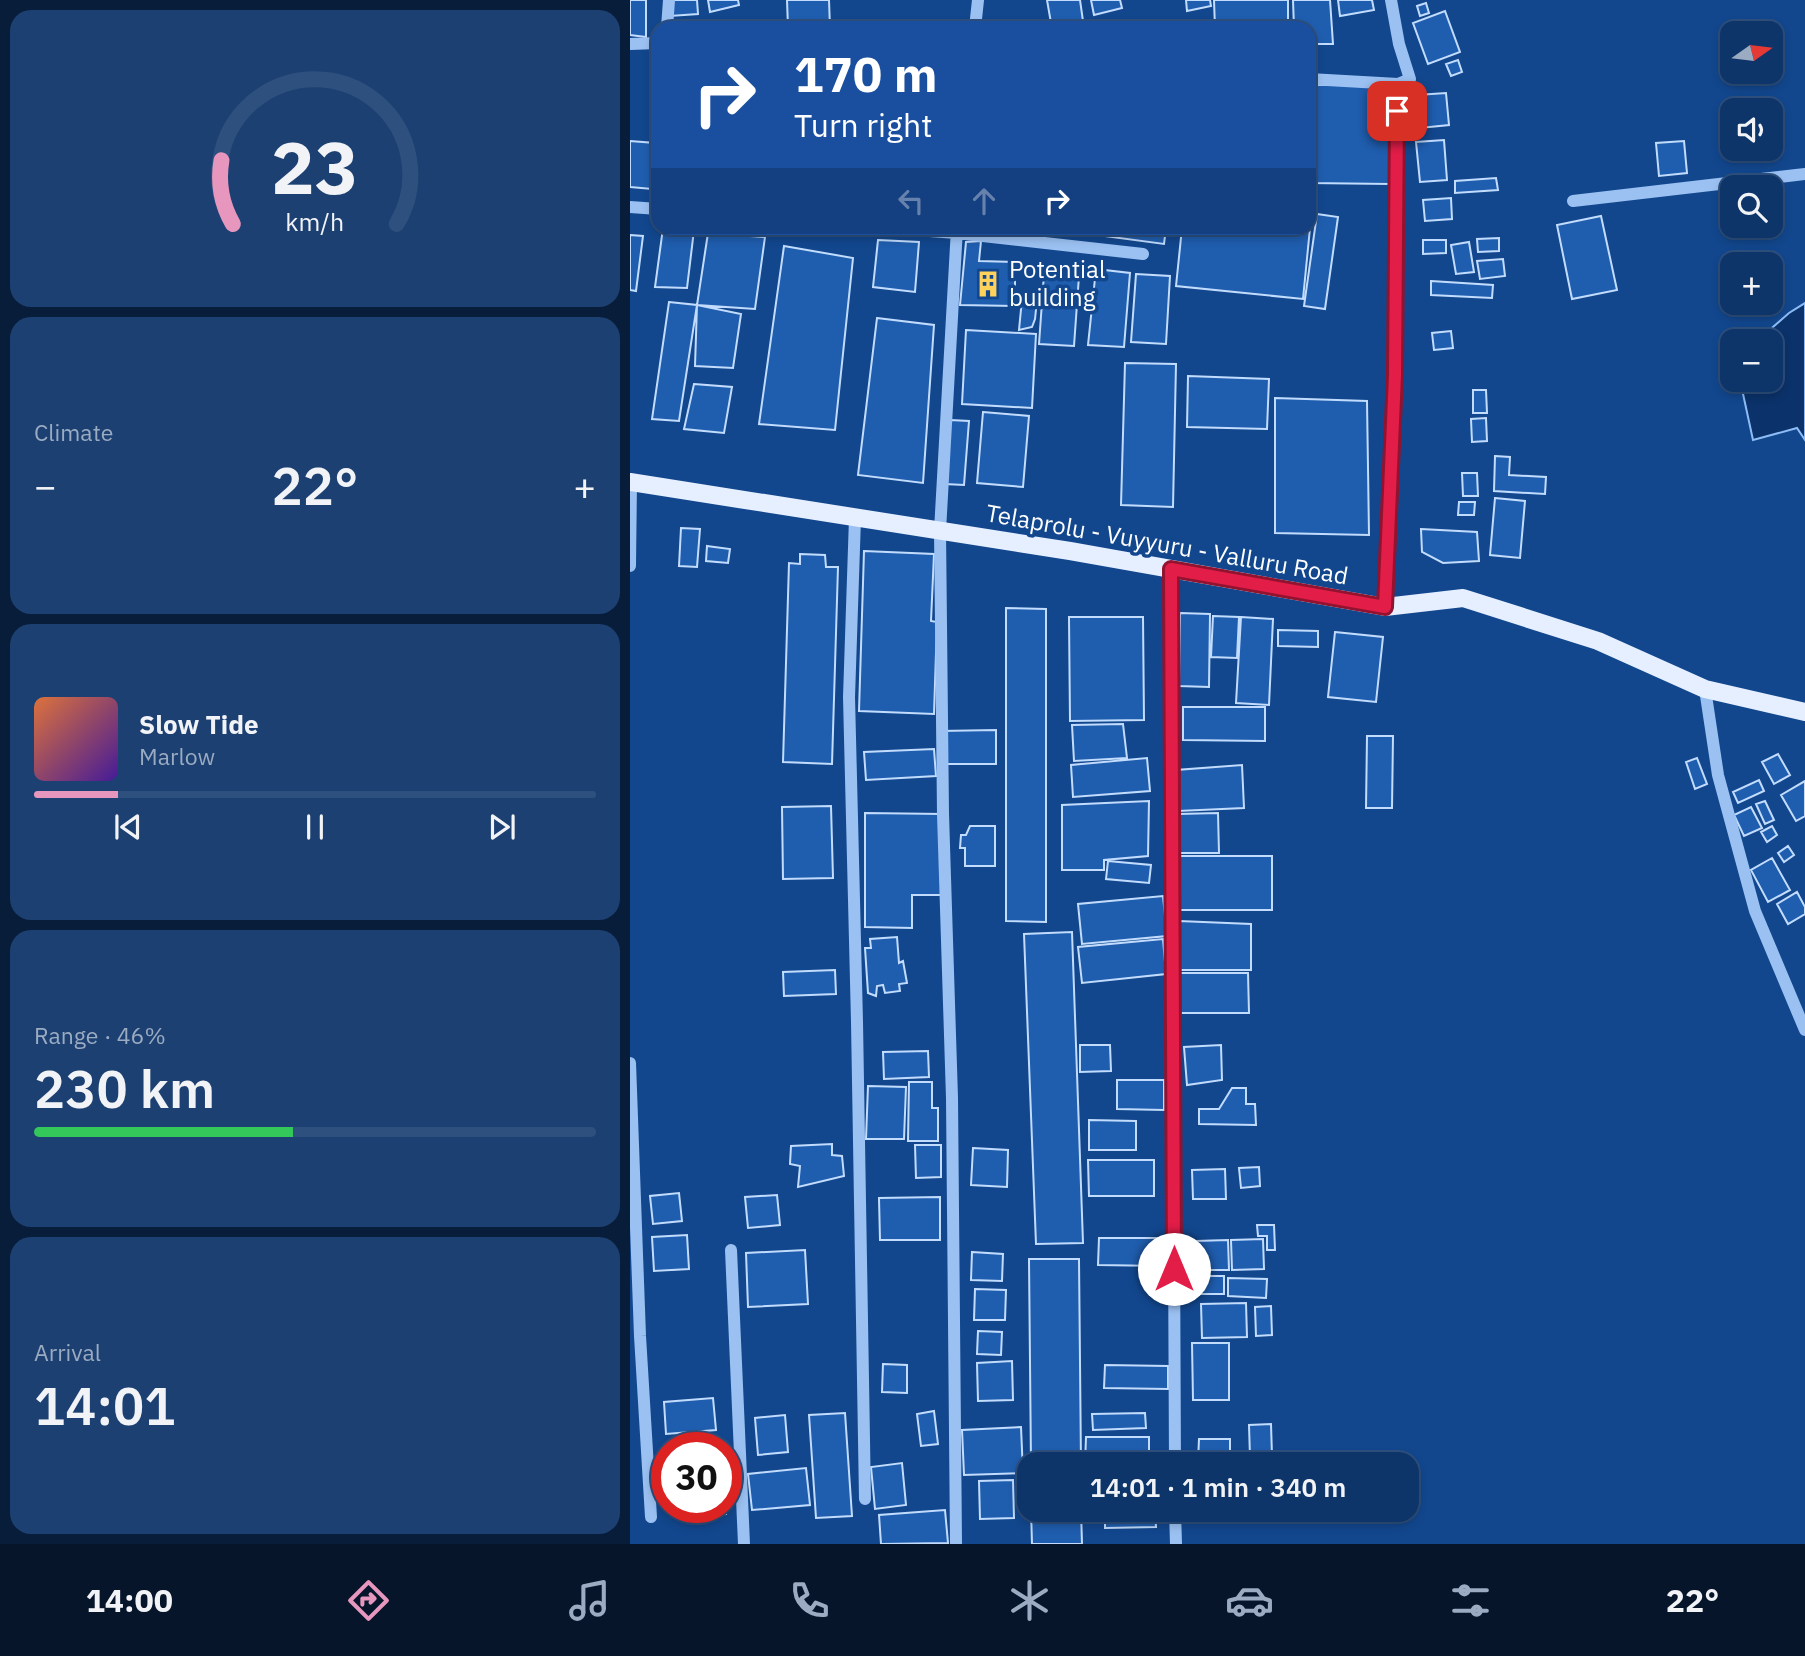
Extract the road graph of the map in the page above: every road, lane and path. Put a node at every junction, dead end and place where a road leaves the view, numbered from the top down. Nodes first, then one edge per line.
1 (669, 0) edge
2 (978, 0) edge
3 (1391, 0) edge
4 (668, 21) edge
5 (976, 21) edge
6 (651, 43) edge
7 (630, 44) edge
8 (1316, 79) edge
9 (1398, 84) junction
10 (1805, 174) edge
11 (1573, 201) dead end
12 (630, 207) edge
13 (651, 208) edge
14 (957, 235) edge
15 (996, 235) edge
16 (1143, 254) dead end
17 (631, 482) edge
18 (855, 518) junction
19 (940, 531) junction
20 (630, 566) edge
21 (1171, 569) junction
22 (1385, 607) junction
23 (1705, 689) junction
24 (1805, 712) edge
25 (1805, 1030) edge
26 (630, 1063) edge
27 (731, 1250) dead end
28 (1175, 1452) edge
29 (865, 1499) dead end
30 (651, 1517) dead end
31 (1175, 1522) edge
32 (744, 1544) edge
33 (956, 1544) edge
34 (1176, 1544) edge

1 - 4 street
2 - 5 street
3 - 9 street
6 - 7 street
8 - 9 street
9 - 22 street
10 - 11 street
12 - 13 street
14 - 19 street
15 - 16 street
17 - 18 main road, Telaprolu - Vuyyuru - Valluru Road
17 - 20 street
18 - 19 main road, Telaprolu - Vuyyuru - Valluru Road
18 - 29 street
19 - 21 main road, Telaprolu - Vuyyuru - Valluru Road
19 - 33 street
21 - 22 main road, Telaprolu - Vuyyuru - Valluru Road
21 - 28 street
22 - 23 main road, Telaprolu - Vuyyuru - Valluru Road
23 - 24 main road, Telaprolu - Vuyyuru - Valluru Road
23 - 25 street
26 - 30 street
27 - 32 street
31 - 34 street

